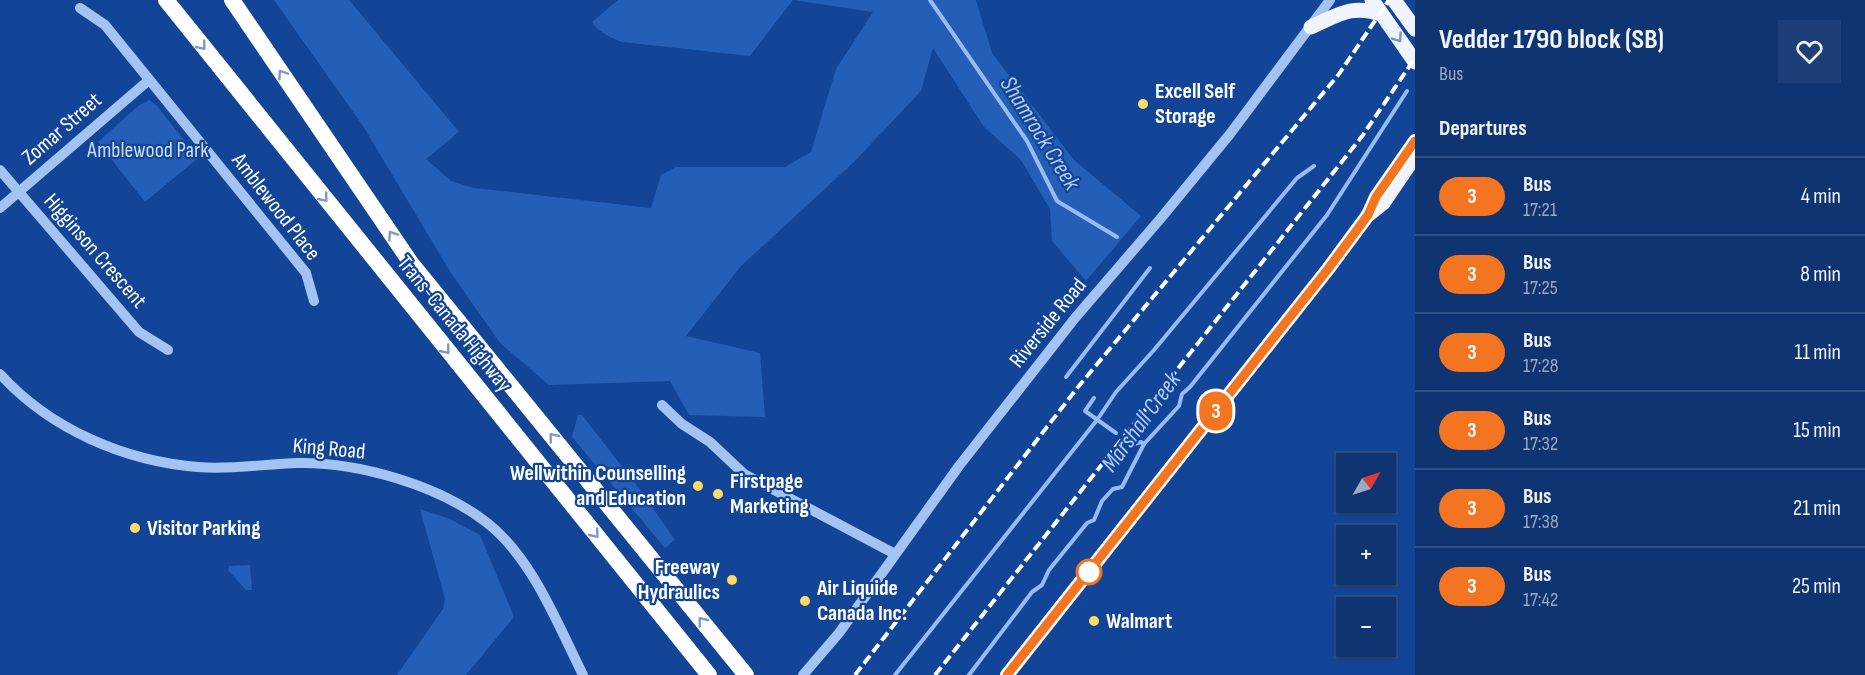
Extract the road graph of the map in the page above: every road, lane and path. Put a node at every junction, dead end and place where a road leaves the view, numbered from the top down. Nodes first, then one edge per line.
1 (166, 0) edge
2 (232, 0) edge
3 (1330, 0) edge
4 (1372, 0) edge
5 (1394, 0) edge
6 (80, 8) dead end
7 (1381, 14) junction
8 (1311, 27) junction
9 (1415, 29) edge
10 (1415, 62) edge
11 (149, 80) junction
12 (1415, 141) edge
13 (1415, 156) edge
14 (0, 170) edge
15 (19, 192) junction
16 (0, 208) edge
17 (1368, 215) junction
18 (314, 301) dead end
19 (168, 350) dead end
20 (0, 374) edge
21 (662, 405) dead end
22 (895, 554) junction
23 (743, 671) edge
24 (583, 675) edge
25 (709, 675) edge
26 (803, 675) edge
27 (1006, 675) edge

1 -> 25 highway, Trans-Canada Highway
23 -> 2 highway, Trans-Canada Highway
3 - 8 street, Riverside Road
4 - 7 main road
5 - 9 main road
6 - 11 street, Amblewood Place
7 - 8 main road
7 -> 10 main road
8 - 22 street, Riverside Road
11 - 15 street, Zomar Street
11 - 18 street, Amblewood Place
12 - 17 street
13 - 17 main road
14 - 15 street, Higginson Crescent
15 - 16 street, Zomar Street
15 - 19 street, Higginson Crescent
17 - 27 street
20 - 24 street, King Road
21 - 22 street
22 - 26 street, Riverside Road

